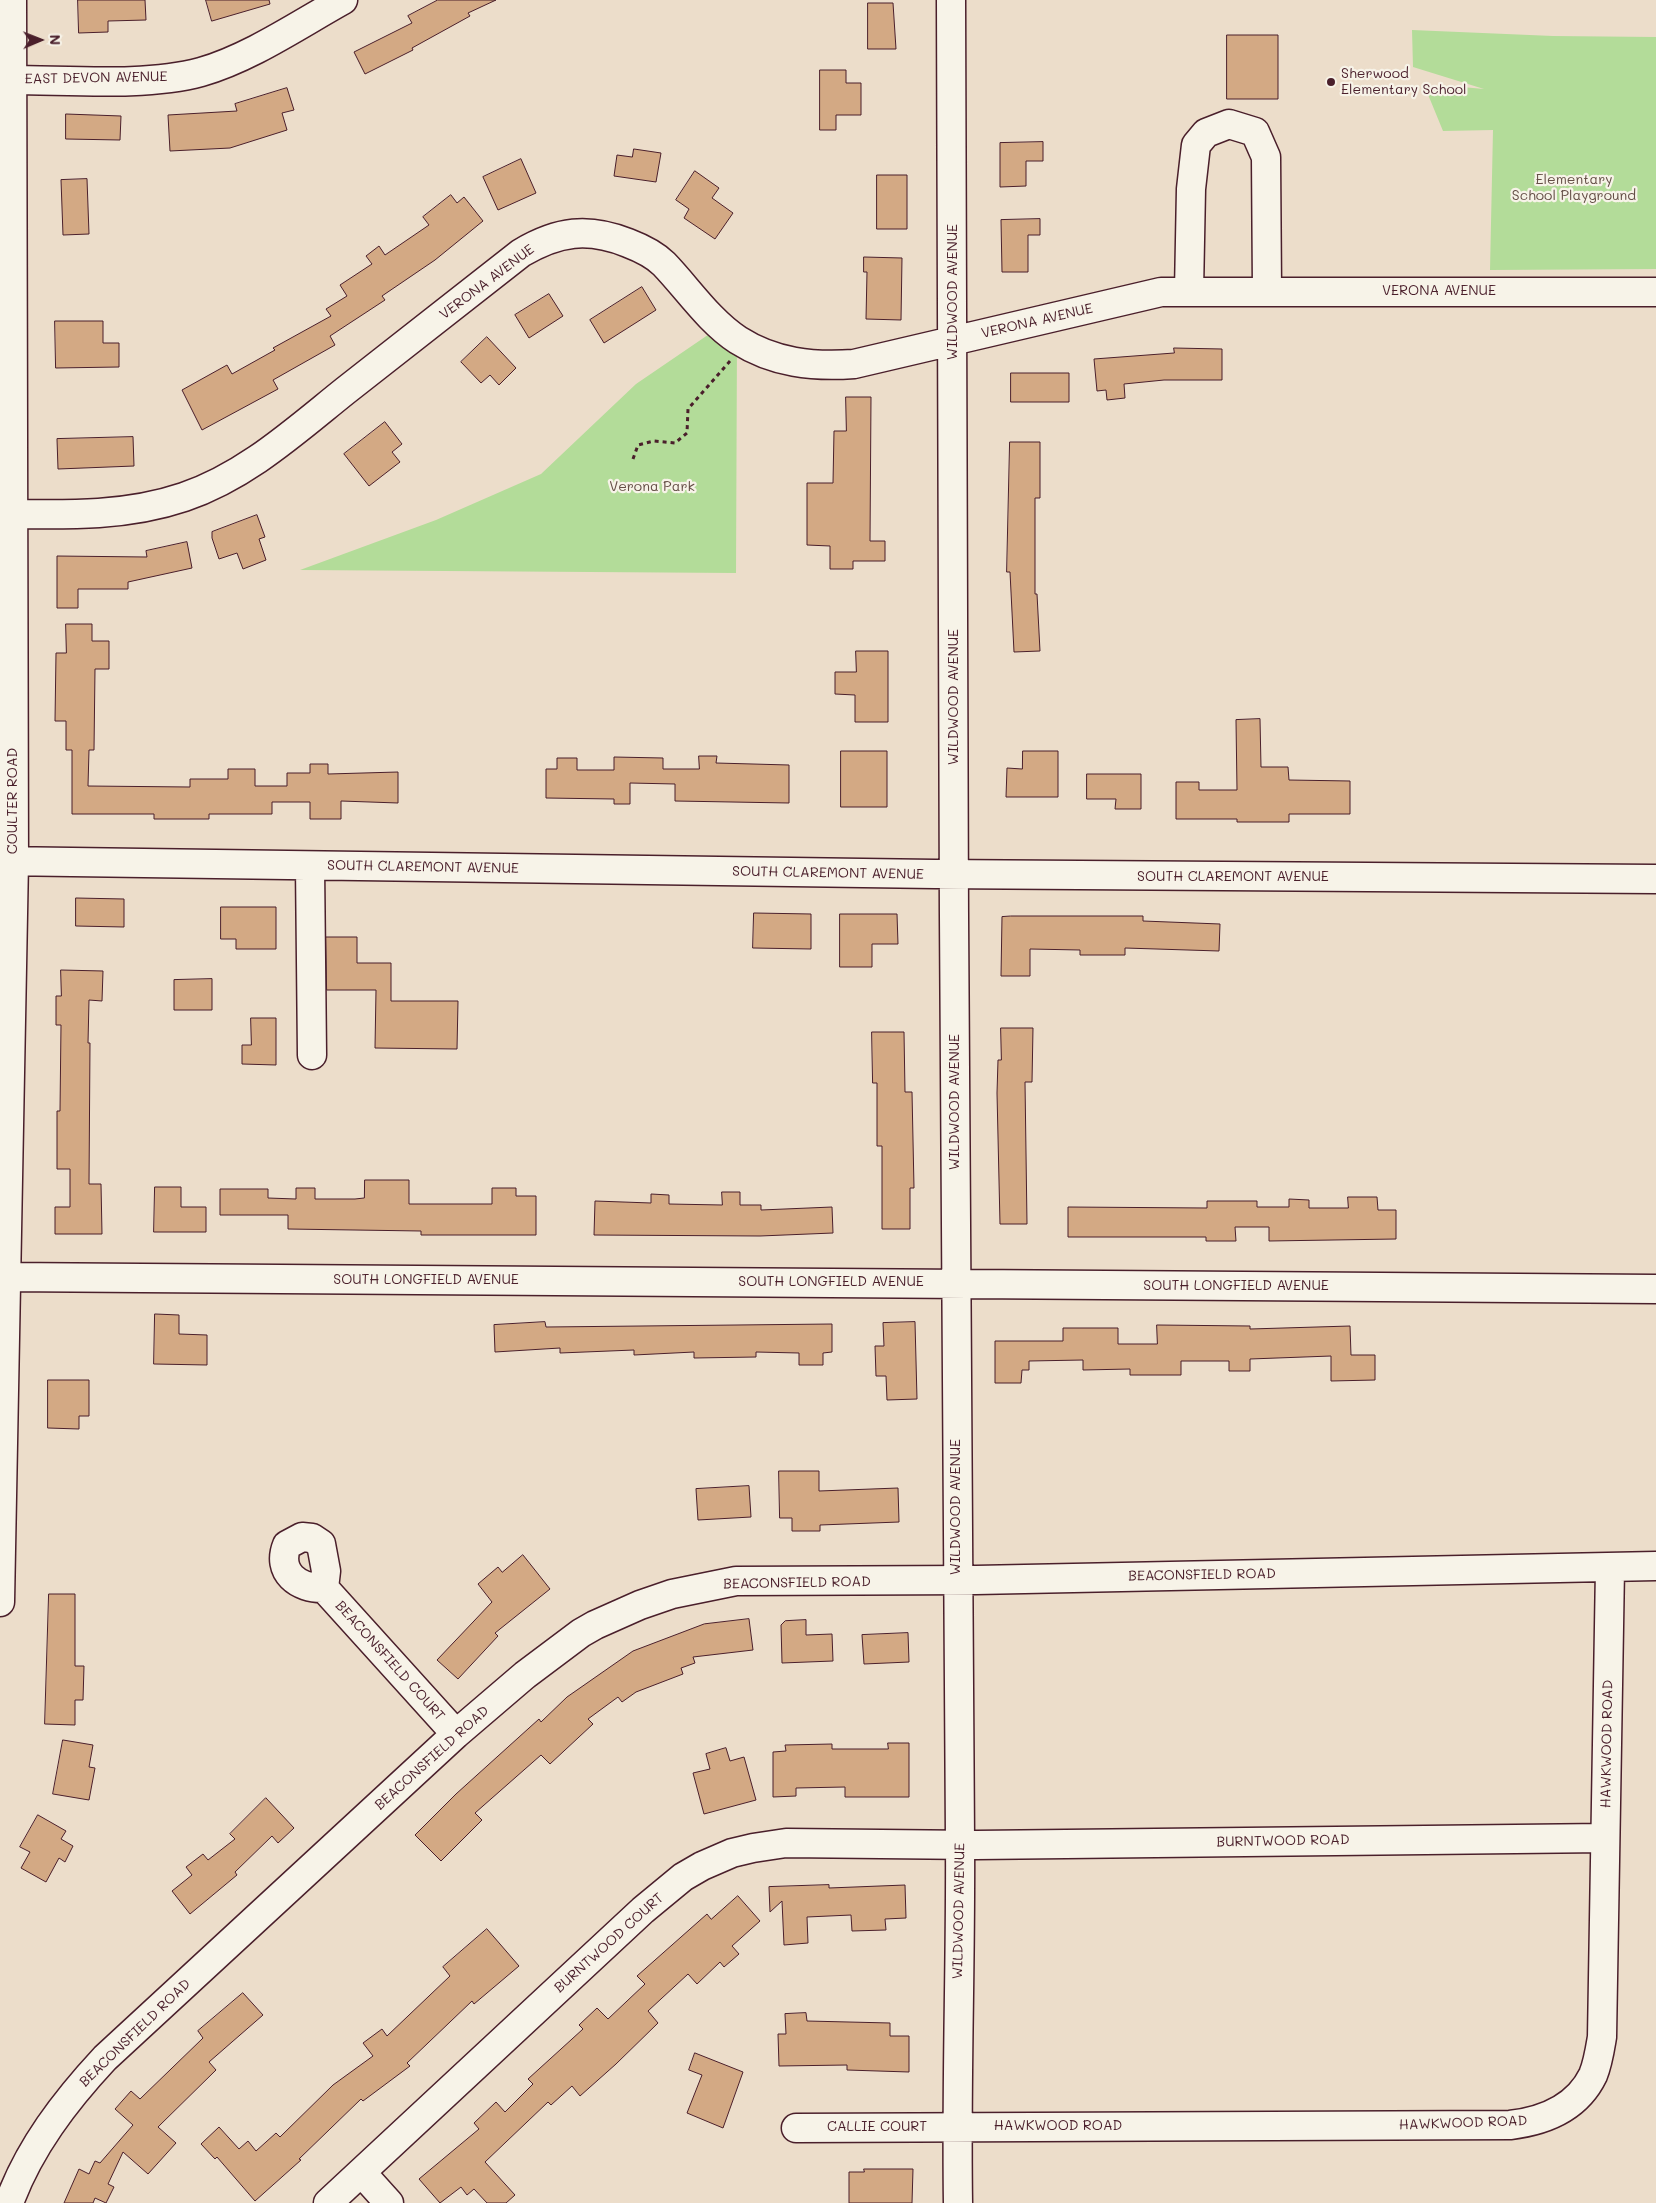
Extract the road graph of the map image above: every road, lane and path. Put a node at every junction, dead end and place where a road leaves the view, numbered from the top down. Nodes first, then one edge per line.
1 (12, 0) edge
2 (343, 0) edge
3 (951, 0) edge
4 (11, 80) junction
5 (1188, 291) junction
6 (1267, 291) junction
7 (1656, 292) edge
8 (953, 340) junction
9 (743, 342) junction
10 (633, 459) dead end
11 (12, 514) junction
12 (7, 861) edge
13 (310, 866) junction
14 (955, 874) junction
15 (1656, 879) edge
16 (312, 1056) dead end
17 (5, 1277) junction
18 (954, 1283) junction
19 (1656, 1289) edge
20 (1656, 1566) edge
21 (1610, 1568) junction
22 (956, 1580) junction
23 (324, 1588) dead end
24 (0, 1602) edge
25 (456, 1734) junction
26 (1605, 1838) junction
27 (960, 1845) junction
28 (957, 2127) junction
29 (796, 2128) dead end
30 (362, 2172) junction
31 (9, 2203) edge
32 (328, 2203) edge
33 (389, 2203) edge
34 (958, 2203) edge

1 - 4 street, COULTER ROAD
2 - 4 street, EAST DEVON AVENUE
3 - 8 street, WILDWOOD AVENUE
4 - 11 street, COULTER ROAD
5 - 6 street, VERONA AVENUE
5 - 6 street
5 - 8 street, VERONA AVENUE
6 - 7 street, VERONA AVENUE
8 - 9 street, VERONA AVENUE
8 - 14 street, WILDWOOD AVENUE
9 - 10 path
9 - 11 street, VERONA AVENUE
11 - 12 street, COULTER ROAD
12 - 13 street, SOUTH CLAREMONT AVENUE
12 - 17 street, COULTER ROAD
13 - 14 street, SOUTH CLAREMONT AVENUE
13 - 16 street
14 - 15 street, SOUTH CLAREMONT AVENUE
14 - 18 street, WILDWOOD AVENUE
17 - 18 street, SOUTH LONGFIELD AVENUE
17 - 24 street, COULTER ROAD
18 - 19 street, SOUTH LONGFIELD AVENUE
18 - 22 street, WILDWOOD AVENUE
20 - 21 street, BEACONSFIELD ROAD
21 - 22 street, BEACONSFIELD ROAD
21 - 26 street, HAWKWOOD ROAD
22 - 25 street, BEACONSFIELD ROAD
22 - 27 street, WILDWOOD AVENUE
23 - 25 street, BEACONSFIELD COURT
25 - 31 street, BEACONSFIELD ROAD
26 - 27 street, BURNTWOOD ROAD
26 - 28 street, HAWKWOOD ROAD
27 - 28 street, WILDWOOD AVENUE
27 - 30 street, BURNTWOOD COURT
28 - 29 street, CALLIE COURT
28 - 34 street, WILDWOOD AVENUE
30 - 32 street, BURNTWOOD COURT
30 - 33 street

